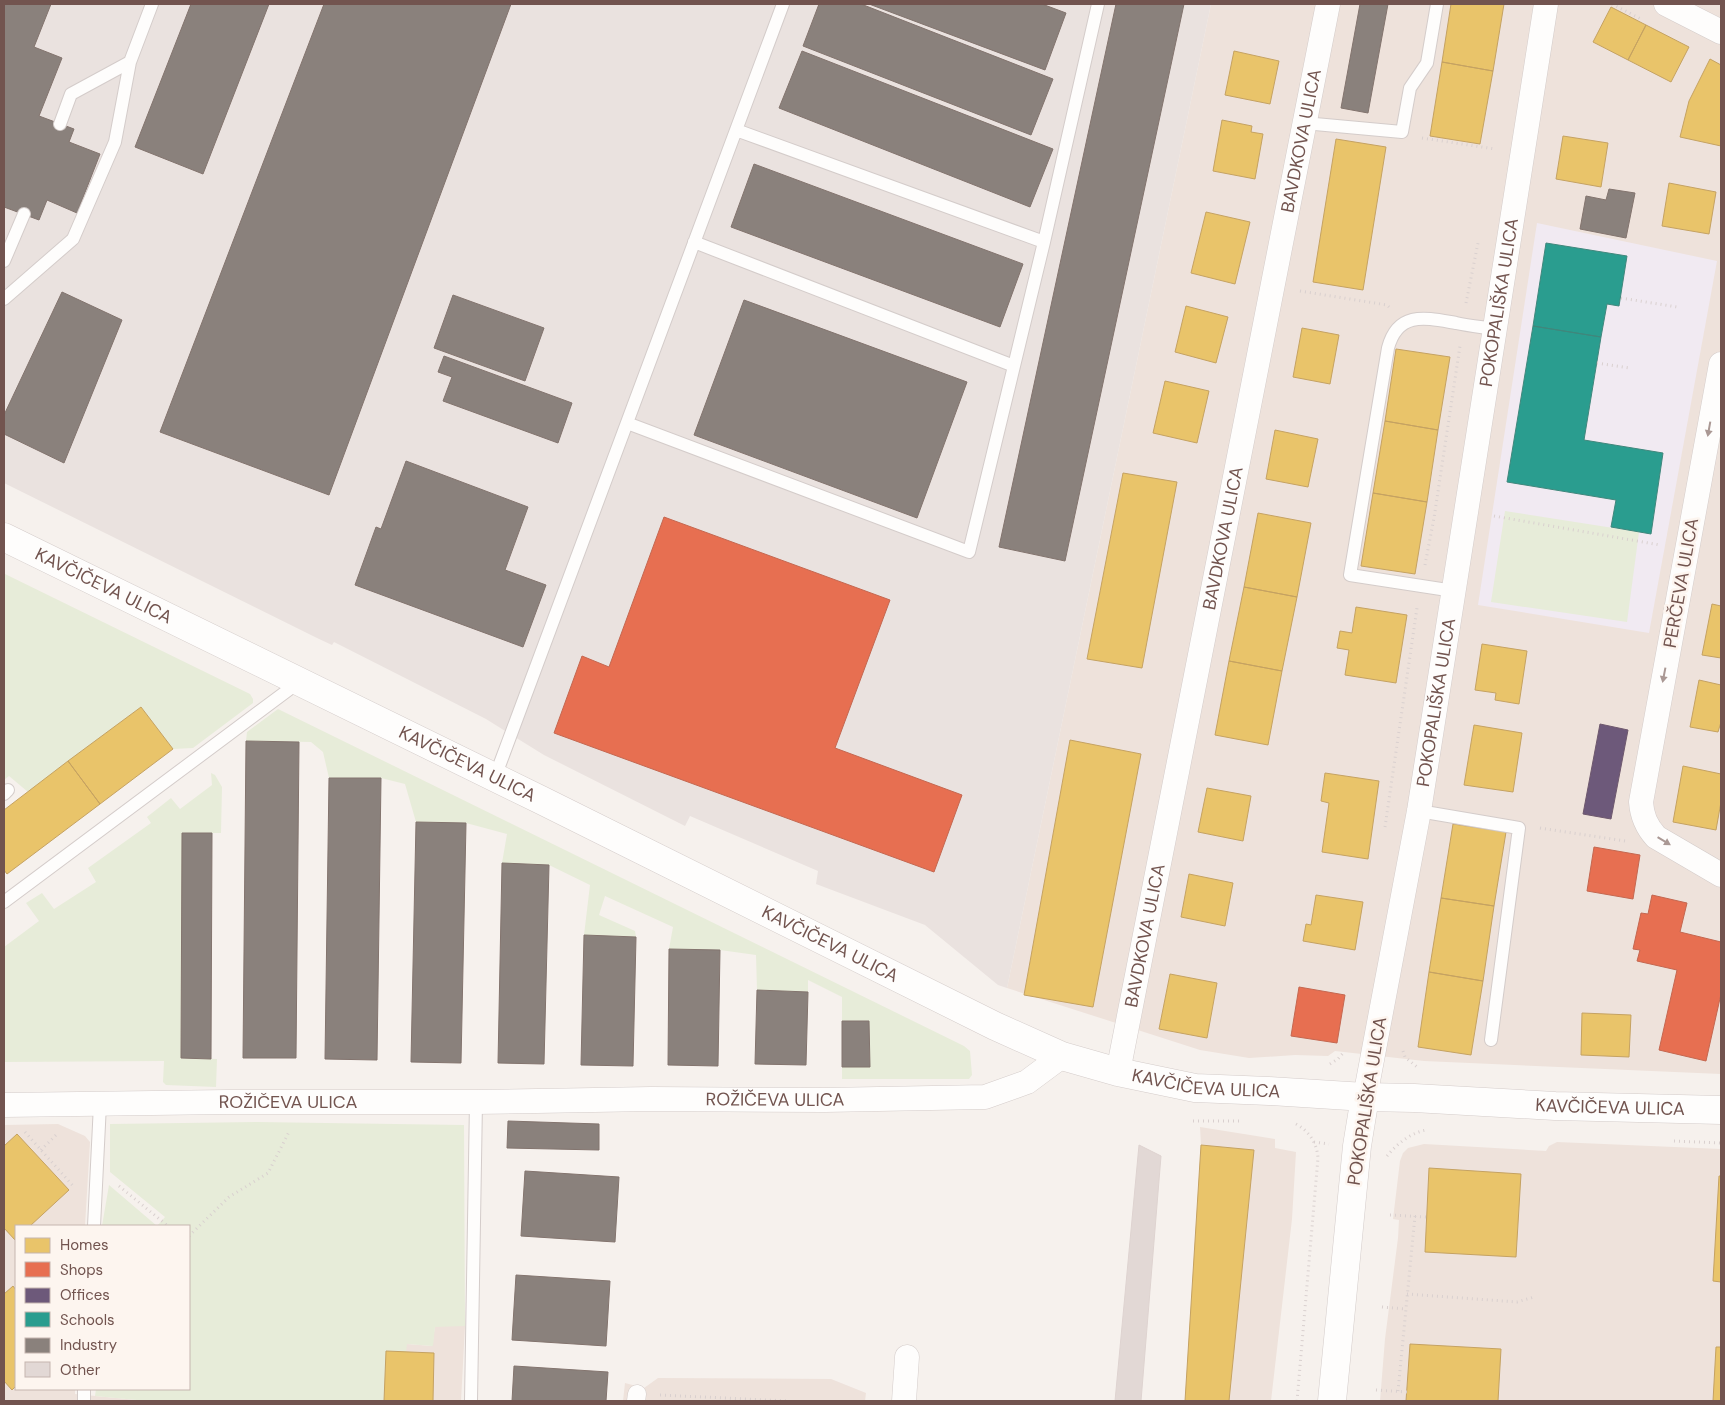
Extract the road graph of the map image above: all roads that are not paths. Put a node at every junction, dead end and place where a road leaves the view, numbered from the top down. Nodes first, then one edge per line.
1 (152, 4) edge
2 (783, 4) edge
3 (1098, 4) edge
4 (1328, 4) edge
5 (1437, 4) edge
6 (1546, 4) edge
7 (1666, 4) edge
8 (1721, 32) edge
9 (130, 62) junction
10 (1304, 123) junction
11 (60, 124) dead end
12 (736, 130) junction
13 (24, 214) dead end
14 (694, 242) junction
15 (1044, 242) junction
16 (4, 261) edge
17 (4, 299) edge
18 (1495, 329) junction
19 (1721, 364) edge
20 (1014, 366) junction
21 (627, 423) junction
22 (4, 537) edge
23 (1454, 591) junction
24 (299, 682) junction
25 (495, 777) junction
26 (1419, 811) junction
27 (1721, 875) edge
28 (4, 902) edge
29 (1491, 1040) dead end
30 (1062, 1056) junction
31 (1118, 1072) junction
32 (1365, 1097) junction
33 (476, 1102) junction
34 (100, 1104) junction
35 (4, 1106) edge
36 (1721, 1110) edge
37 (94, 1225) edge
38 (907, 1357) dead end
39 (471, 1401) edge
40 (904, 1401) edge
41 (1332, 1401) edge

1 - 9 lane
2 - 12 lane
3 - 15 lane
4 - 10 street, BAVDKOVA ULICA
5 - 10 lane
6 - 18 street, POKOPALIŠKA ULICA
7 - 8 street
9 - 11 lane
9 - 17 lane
10 - 31 street, BAVDKOVA ULICA
12 - 14 lane
12 - 15 lane
13 - 16 lane
14 - 20 lane
14 - 21 lane
15 - 20 lane
18 - 23 street, POKOPALIŠKA ULICA
18 - 23 lane
19 -> 27 street, PERČEVA ULICA
20 - 21 lane
21 - 25 lane
22 - 24 street, KAVČIČEVA ULICA
23 - 26 street, POKOPALIŠKA ULICA
24 - 25 street, KAVČIČEVA ULICA
24 - 28 lane
25 - 30 street, KAVČIČEVA ULICA
26 - 29 lane
26 - 32 street, POKOPALIŠKA ULICA
30 - 31 street, KAVČIČEVA ULICA
30 - 33 street, ROŽIČEVA ULICA
31 - 32 street, KAVČIČEVA ULICA
32 - 36 street, KAVČIČEVA ULICA
32 - 41 street, POKOPALIŠKA ULICA
33 - 34 street, ROŽIČEVA ULICA
33 - 39 lane
34 - 35 street, ROŽIČEVA ULICA
34 - 37 lane
38 - 40 street

